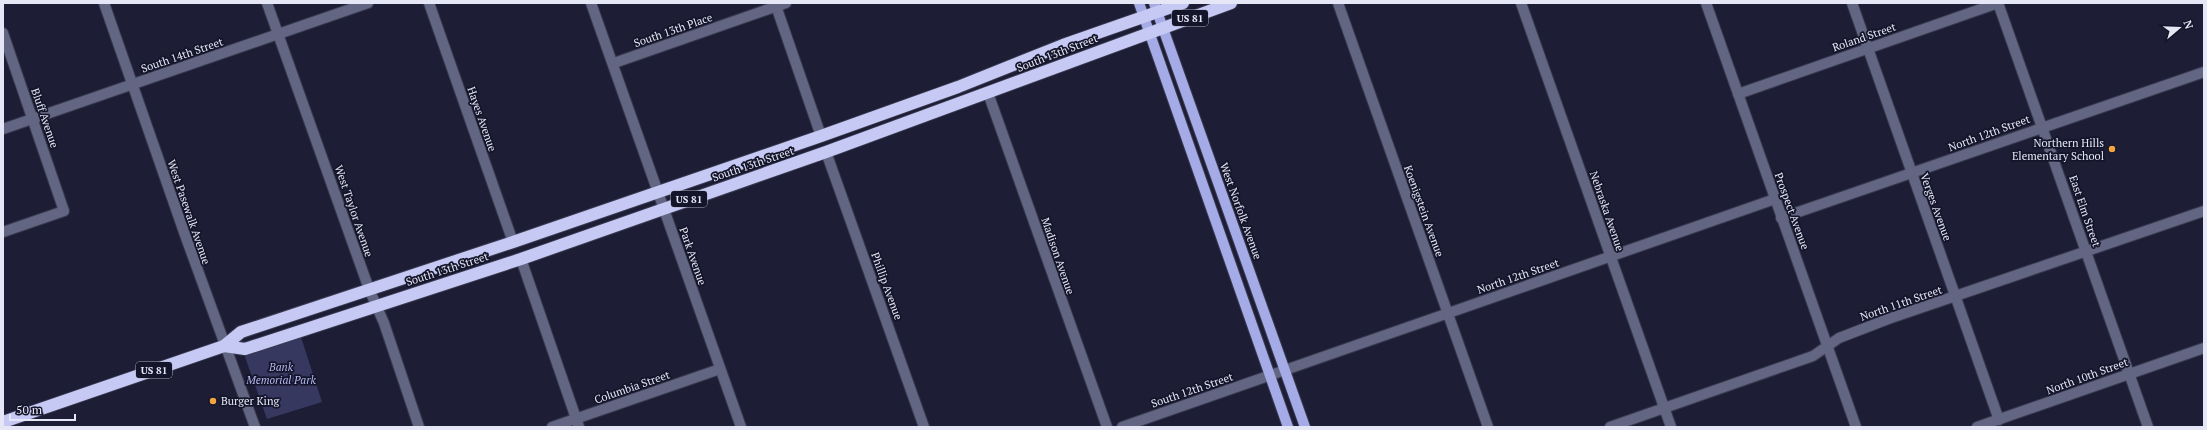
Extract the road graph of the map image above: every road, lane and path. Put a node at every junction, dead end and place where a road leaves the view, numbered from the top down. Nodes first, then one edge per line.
1 (104, 3) edge
2 (267, 3) edge
3 (368, 3) edge
4 (429, 3) edge
5 (591, 3) edge
6 (786, 3) edge
7 (1139, 3) edge
8 (1183, 3) edge
9 (1231, 3) edge
10 (1338, 3) edge
11 (1521, 3) edge
12 (1706, 3) edge
13 (1852, 3) edge
14 (1998, 3) edge
15 (775, 5) edge
16 (1156, 8) edge
17 (1144, 17) junction
18 (1163, 28) junction
19 (1149, 33) junction
20 (278, 34) junction
21 (4, 37) edge
22 (1868, 48) junction
23 (614, 63) junction
24 (2204, 72) edge
25 (132, 84) junction
26 (988, 93) junction
27 (1738, 94) junction
28 (32, 119) junction
29 (2043, 127) junction
30 (3, 129) edge
31 (821, 136) junction
32 (826, 152) junction
33 (1911, 174) junction
34 (658, 192) junction
35 (1775, 199) junction
36 (664, 208) junction
37 (2204, 210) edge
38 (1782, 218) junction
39 (3, 232) edge
40 (513, 242) junction
41 (2086, 251) junction
42 (1610, 257) junction
43 (520, 259) junction
44 (369, 289) junction
45 (1956, 296) junction
46 (375, 306) junction
47 (1448, 314) junction
48 (224, 346) junction
49 (1827, 347) junction
50 (2204, 348) edge
51 (720, 369) junction
52 (1285, 370) junction
53 (2129, 374) junction
54 (1270, 375) junction
55 (1664, 408) junction
56 (1999, 420) junction
57 (3, 422) edge
58 (578, 423) edge
59 (255, 427) edge
60 (419, 427) edge
61 (552, 427) edge
62 (741, 427) edge
63 (924, 427) edge
64 (1106, 427) edge
65 (1122, 427) edge
66 (1288, 427) edge
67 (1305, 427) edge
68 (1488, 427) edge
69 (1610, 427) edge
70 (1671, 427) edge
71 (1856, 427) edge
72 (1977, 427) edge
73 (2148, 427) edge

1 - 25 street, West Pasewalk Avenue
2 - 20 street, West Taylor Avenue
3 - 20 street, South 14th Street
4 - 40 street, Hayes Avenue
5 - 23 street, Park Avenue
6 - 15 street, South 13th Place
7 - 17 main road
8 - 16 highway, US 81
9 - 18 highway, US 81
10 - 47 street, Koenigstein Avenue
11 - 42 street, Nebraska Avenue
12 - 27 street, Prospect Avenue
13 - 22 street, Verges Avenue
14 - 22 street, Roland Street
14 - 29 street, East Elm Street
15 - 23 street, South 13th Place
15 - 31 street
16 - 17 highway, US 81
16 - 18 main road, West Norfolk Avenue
17 - 19 main road
17 - 31 highway, South 13th Street / US 81
18 - 19 highway, US 81
18 - 52 main road, West Norfolk Avenue
19 - 26 highway, South 13th Street / US 81
19 - 54 main road
20 - 25 street, South 14th Street
20 - 44 street, West Taylor Avenue
21 - 28 street, Bluff Avenue
22 - 27 street, Roland Street
22 - 33 street, Verges Avenue
23 - 34 street, Park Avenue
24 - 29 street, North 12th Street
25 - 28 street, South 14th Street
25 - 48 street, West Pasewalk Avenue
26 - 32 highway, South 13th Street / US 81
26 - 64 street, Madison Avenue
27 - 35 street, Prospect Avenue
28 - 30 street, South 14th Street
28 - 39 street, Bluff Avenue
29 - 33 street, North 12th Street
29 - 41 street, East Elm Street
31 - 34 highway, South 13th Street / US 81
32 - 36 highway, South 13th Street / US 81
32 - 63 street, Phillip Avenue
33 - 38 street, North 12th Street
33 - 45 street, Verges Avenue
34 - 36 street, Park Avenue
34 - 40 highway, South 13th Street / US 81
35 - 38 street, Prospect Avenue
35 - 42 street, North 12th Street
36 - 43 highway, South 13th Street / US 81
36 - 51 street, Park Avenue
37 - 41 street, North 11th Street
38 - 49 street, Prospect Avenue
40 - 44 highway, South 13th Street / US 81
41 - 45 street, North 11th Street
41 - 53 street, East Elm Street
42 - 47 street, North 12th Street
42 - 55 street, Nebraska Avenue
43 - 46 highway, South 13th Street / US 81
43 - 58 street
44 - 46 street, West Taylor Avenue
44 - 48 highway, South 13th Street / US 81
45 - 49 street, North 11th Street
45 - 56 street, Verges Avenue
46 - 48 highway, South 13th Street / US 81
46 - 60 street, West Taylor Avenue
47 - 52 street, North 12th Street
47 - 68 street, Koenigstein Avenue
48 - 57 highway, South 13th Street / US 81
48 - 59 street, West Pasewalk Avenue
49 - 55 street, North 11th Street
49 - 71 street, Prospect Avenue
50 - 53 street, North 10th Street
51 - 58 street, Columbia Street
51 - 62 street, Park Avenue
52 - 54 street, North 12th Street
52 - 67 main road, West Norfolk Avenue
53 - 56 street, North 10th Street
53 - 73 street, East Elm Street
54 - 65 street, South 12th Street
54 - 66 main road
55 - 69 street, North 11th Street
55 - 70 street, Nebraska Avenue
56 - 72 street, North 10th Street
58 - 61 street, Columbia Street

